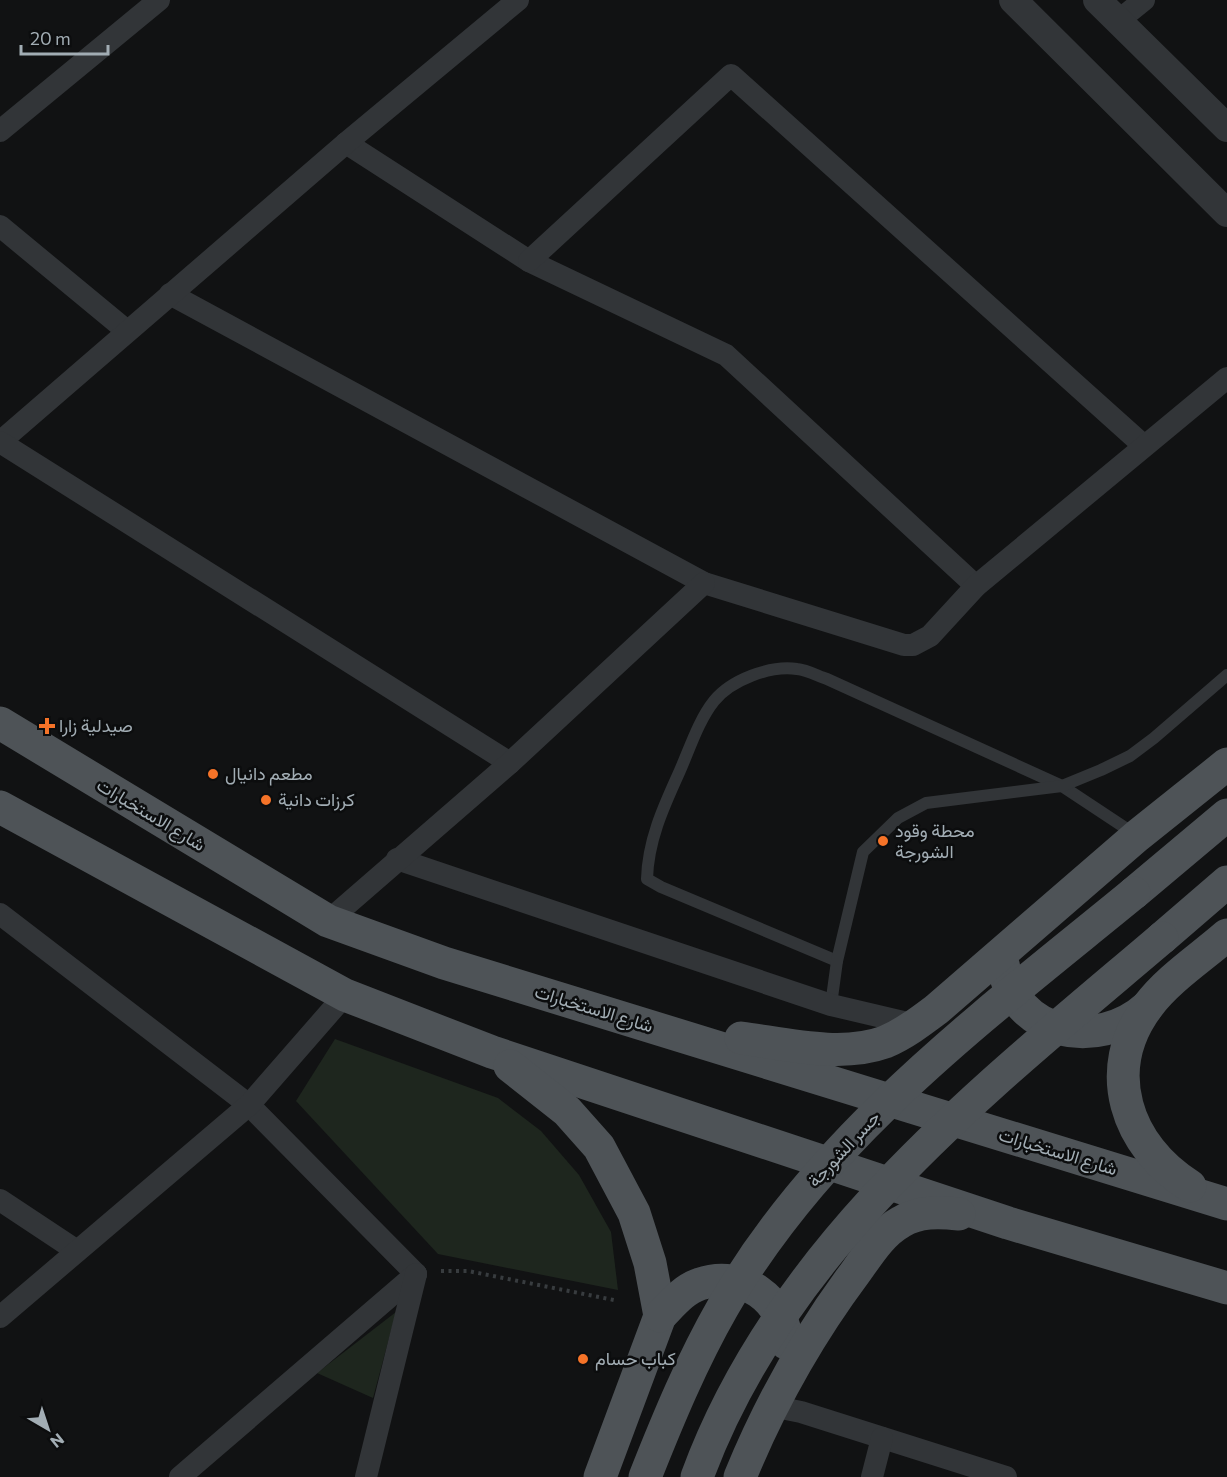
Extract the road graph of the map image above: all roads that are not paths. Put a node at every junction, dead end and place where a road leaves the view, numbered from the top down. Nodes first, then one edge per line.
1 (159, 0) edge
2 (518, 0) edge
3 (1013, 0) edge
4 (1097, 0) edge
5 (1144, 0) edge
6 (1118, 21) junction
7 (1227, 128) edge
8 (0, 131) edge
9 (346, 143) junction
10 (1227, 213) edge
11 (0, 226) edge
12 (529, 261) junction
13 (170, 294) junction
14 (127, 331) junction
15 (1227, 378) edge
16 (0, 442) edge
17 (1143, 445) junction
18 (704, 583) junction
19 (976, 586) junction
20 (1227, 675) edge
21 (0, 723) edge
22 (510, 763) junction
23 (1227, 764) edge
24 (1062, 786) junction
25 (0, 807) edge
26 (1227, 815) edge
27 (1137, 836) junction
28 (397, 859) junction
29 (1227, 882) edge
30 (0, 914) edge
31 (328, 921) junction
32 (1227, 935) edge
33 (1002, 954) junction
34 (837, 961) junction
35 (345, 994) junction
36 (831, 1005) junction
37 (1149, 1005) junction
38 (916, 1025) junction
39 (651, 1026) junction
40 (492, 1052) junction
41 (249, 1105) junction
42 (0, 1200) edge
43 (1227, 1204) edge
44 (1008, 1222) junction
45 (77, 1251) junction
46 (425, 1273) junction
47 (1227, 1288) edge
48 (660, 1316) junction
49 (0, 1317) edge
50 (771, 1406) junction
51 (882, 1438) junction
52 (180, 1477) edge
53 (366, 1477) edge
54 (600, 1477) edge
55 (645, 1477) edge
56 (697, 1477) edge
57 (740, 1477) edge
58 (872, 1477) edge
59 (1006, 1477) edge

1 - 8 street
2 - 9 street
3 - 10 street
4 - 6 street
5 - 6 street
6 - 7 street
9 - 12 street
9 - 13 street
11 - 14 street
12 - 17 street
12 - 19 street
13 - 14 street
13 - 18 street
14 - 16 street
15 - 17 street
16 - 22 street
17 - 19 street
18 - 19 street
18 - 22 street
20 - 24 lane
21 - 31 main road, شارع الاستخبارات
22 - 28 street
23 - 27 main road
24 - 27 lane
24 - 34 lane
24 - 34 lane
25 - 35 main road
26 - 55 main road, جسر الشورجة, bridge
27 - 33 main road
28 - 31 street
28 - 36 street
29 - 56 main road, bridge
30 - 41 street
31 - 39 main road, شارع الاستخبارات
32 - 37 main road
33 - 37 main road
33 - 38 main road
34 - 36 lane
35 - 40 main road
35 - 41 street
36 - 38 street
37 - 43 main road
38 - 39 main road
39 - 43 main road, شارع الاستخبارات
40 - 44 main road
40 - 48 main road
41 - 45 street
41 - 46 street
42 - 45 street
44 - 47 main road
44 - 50 main road
45 - 49 street
46 - 52 street
46 - 53 street
48 - 50 main road
48 - 54 main road
50 - 51 street
50 - 57 main road
51 - 58 street
51 - 59 street

